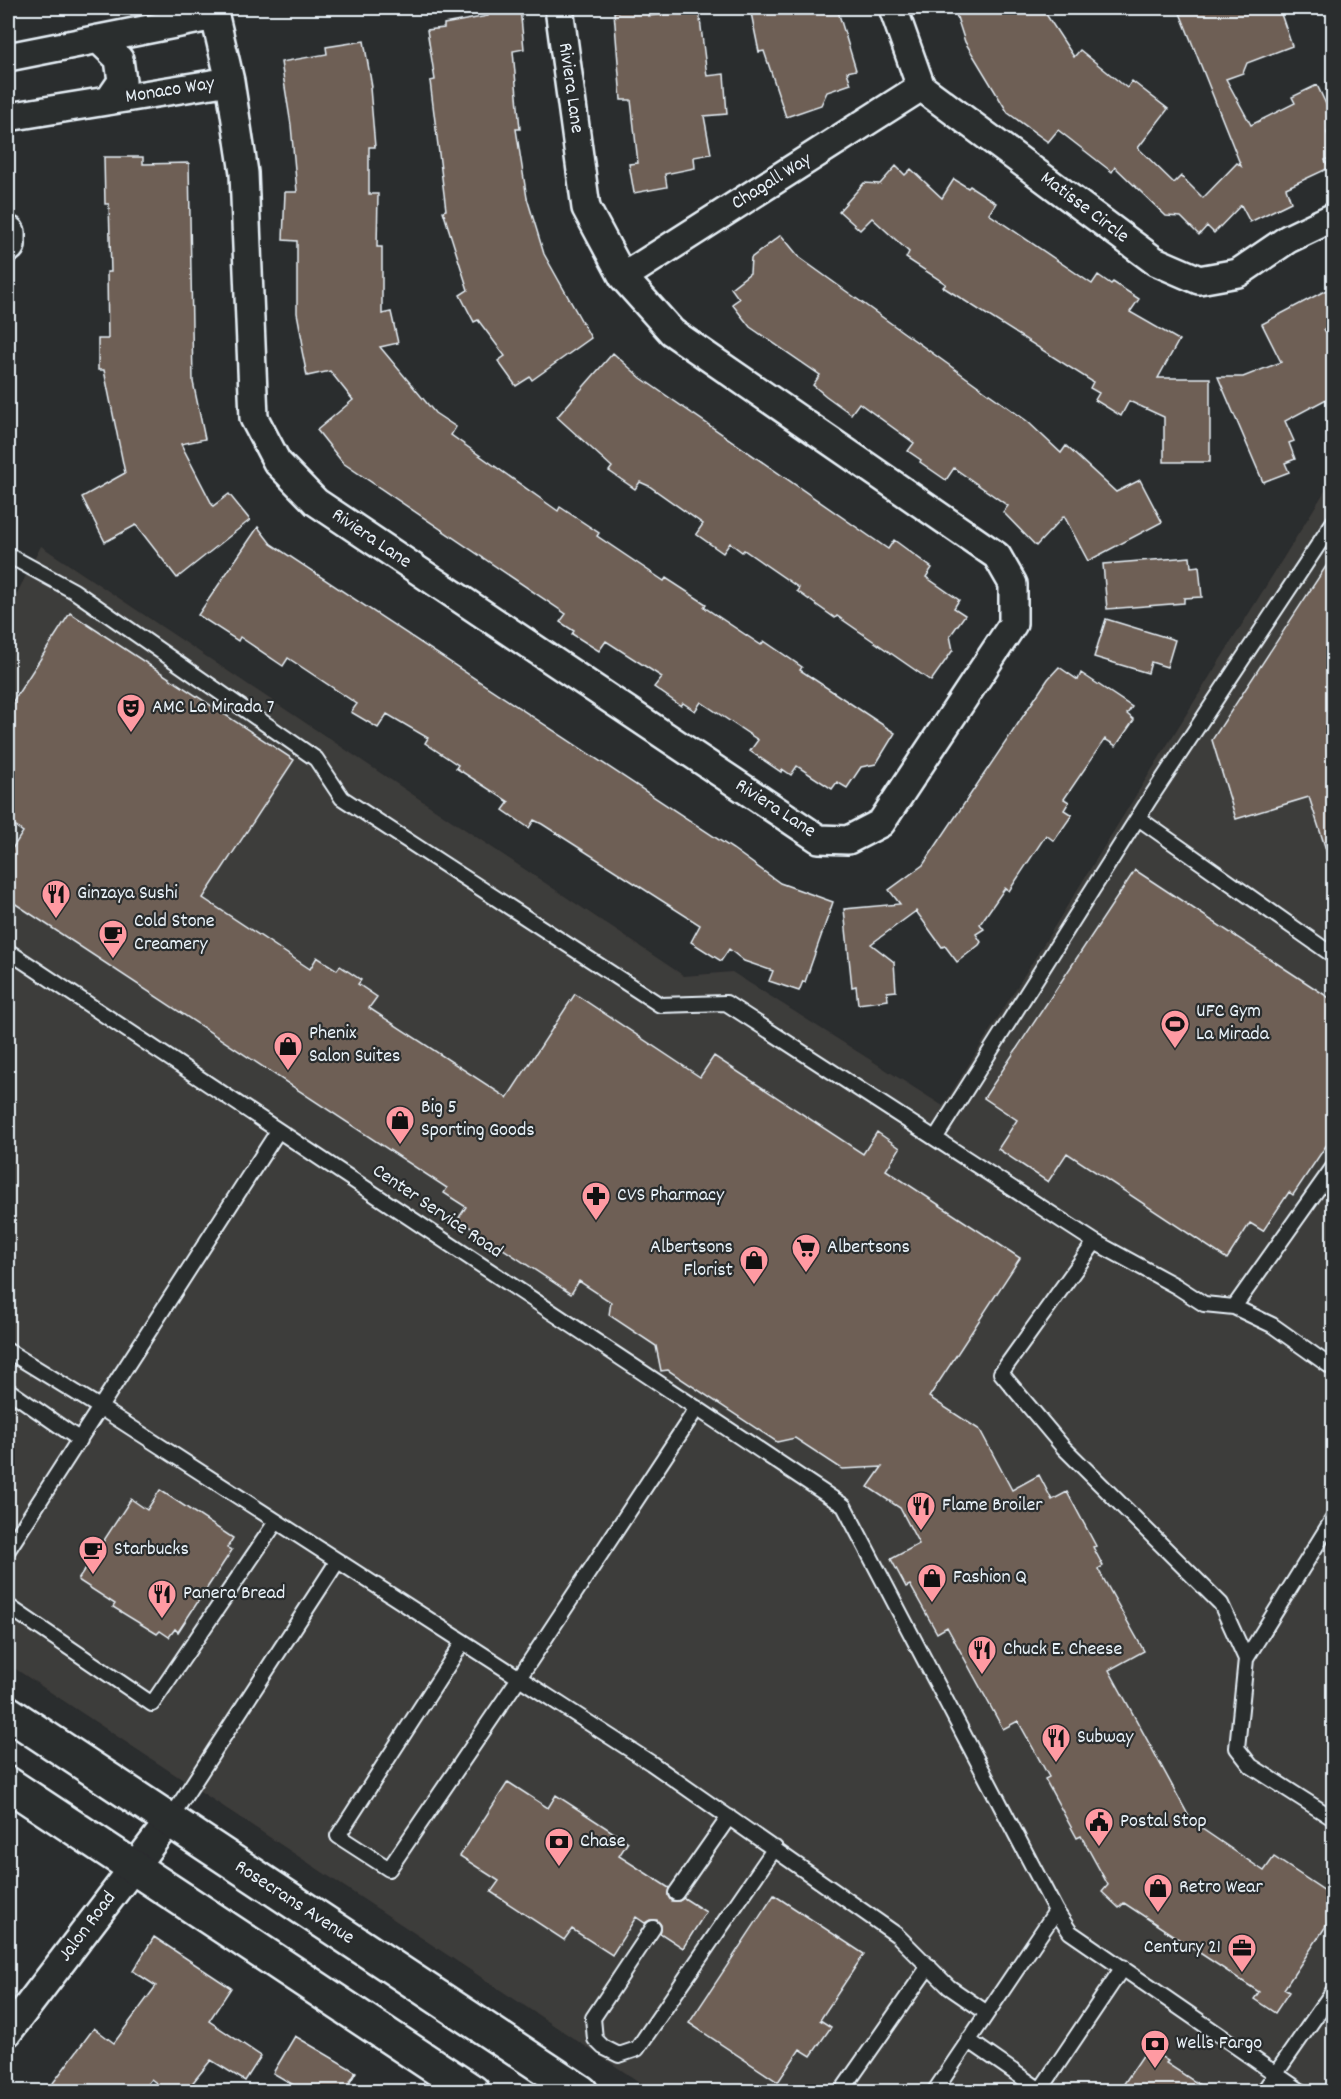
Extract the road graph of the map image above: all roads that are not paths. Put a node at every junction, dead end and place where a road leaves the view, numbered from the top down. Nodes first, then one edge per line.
1 (559, 8) edge
2 (893, 8) edge
3 (214, 12) edge
4 (98, 39) junction
5 (8, 57) edge
6 (231, 81) junction
7 (921, 87) junction
8 (109, 100) junction
9 (8, 117) edge
10 (1334, 217) edge
11 (8, 233) edge
12 (8, 245) edge
13 (623, 277) junction
14 (1334, 520) edge
15 (8, 555) edge
16 (1138, 818) junction
17 (8, 951) edge
18 (1334, 956) edge
19 (278, 1131) junction
20 (936, 1137) junction
21 (1334, 1166) edge
22 (1095, 1242) junction
23 (1234, 1307) junction
24 (8, 1351) edge
25 (1334, 1368) edge
26 (8, 1390) edge
27 (101, 1408) junction
28 (697, 1408) junction
29 (80, 1440) junction
30 (1334, 1517) edge
31 (276, 1522) junction
32 (8, 1550) edge
33 (337, 1562) junction
34 (8, 1606) edge
35 (463, 1642) junction
36 (1246, 1659) junction
37 (519, 1678) junction
38 (8, 1713) edge
39 (8, 1784) edge
40 (729, 1817) junction
41 (1334, 1819) edge
42 (169, 1821) junction
43 (775, 1848) junction
44 (133, 1868) junction
45 (676, 1893) dead end
46 (1056, 1911) junction
47 (653, 1928) dead end
48 (929, 1966) junction
49 (1123, 1967) junction
50 (1334, 1990) edge
51 (987, 2013) junction
52 (8, 2032) edge
53 (968, 2040) junction
54 (1275, 2073) junction
55 (1039, 2090) edge
56 (473, 2091) edge
57 (581, 2091) edge
58 (841, 2091) edge
59 (934, 2091) edge
60 (1263, 2091) edge
61 (1302, 2091) edge

1 - 13 street, Riviera Lane
2 - 7 street
3 - 4 street
3 - 6 street, Riviera Lane
4 - 5 street
4 - 8 street, Monaco Way
6 - 8 street, Monaco Way
6 - 13 street, Riviera Lane
7 - 10 street, Matisse Circle
7 - 13 street, Chagall Way
8 - 9 street, Monaco Way
11 - 12 main road
14 - 16 lane
15 - 20 lane
16 - 18 lane
16 - 20 lane
17 - 19 lane, Center Service Road
19 - 27 lane
19 - 28 lane, Center Service Road
20 - 22 lane
21 - 23 lane
22 - 23 lane
22 - 36 lane
23 - 25 lane
24 - 27 lane
26 - 29 lane
27 - 29 lane
27 - 31 lane
28 - 37 lane
28 - 46 lane, Center Service Road
29 - 32 lane
30 - 36 lane
31 - 33 lane
31 - 34 lane
33 - 35 lane
33 - 42 lane
35 - 37 lane
35 - 37 lane
36 - 41 lane
37 - 40 lane
38 - 42 main road, Rosecrans Avenue
39 - 44 main road
40 - 43 lane
40 - 45 lane
42 - 44 street, Jalon Road
42 - 57 main road, Rosecrans Avenue
43 - 47 lane
43 - 48 lane
44 - 52 street, Jalon Road
44 - 56 main road
46 - 49 lane
46 - 51 lane
48 - 51 lane
48 - 58 lane
49 - 54 lane
49 - 55 lane
50 - 54 lane
51 - 53 lane
53 - 55 lane
53 - 59 lane
54 - 60 lane
54 - 61 lane

